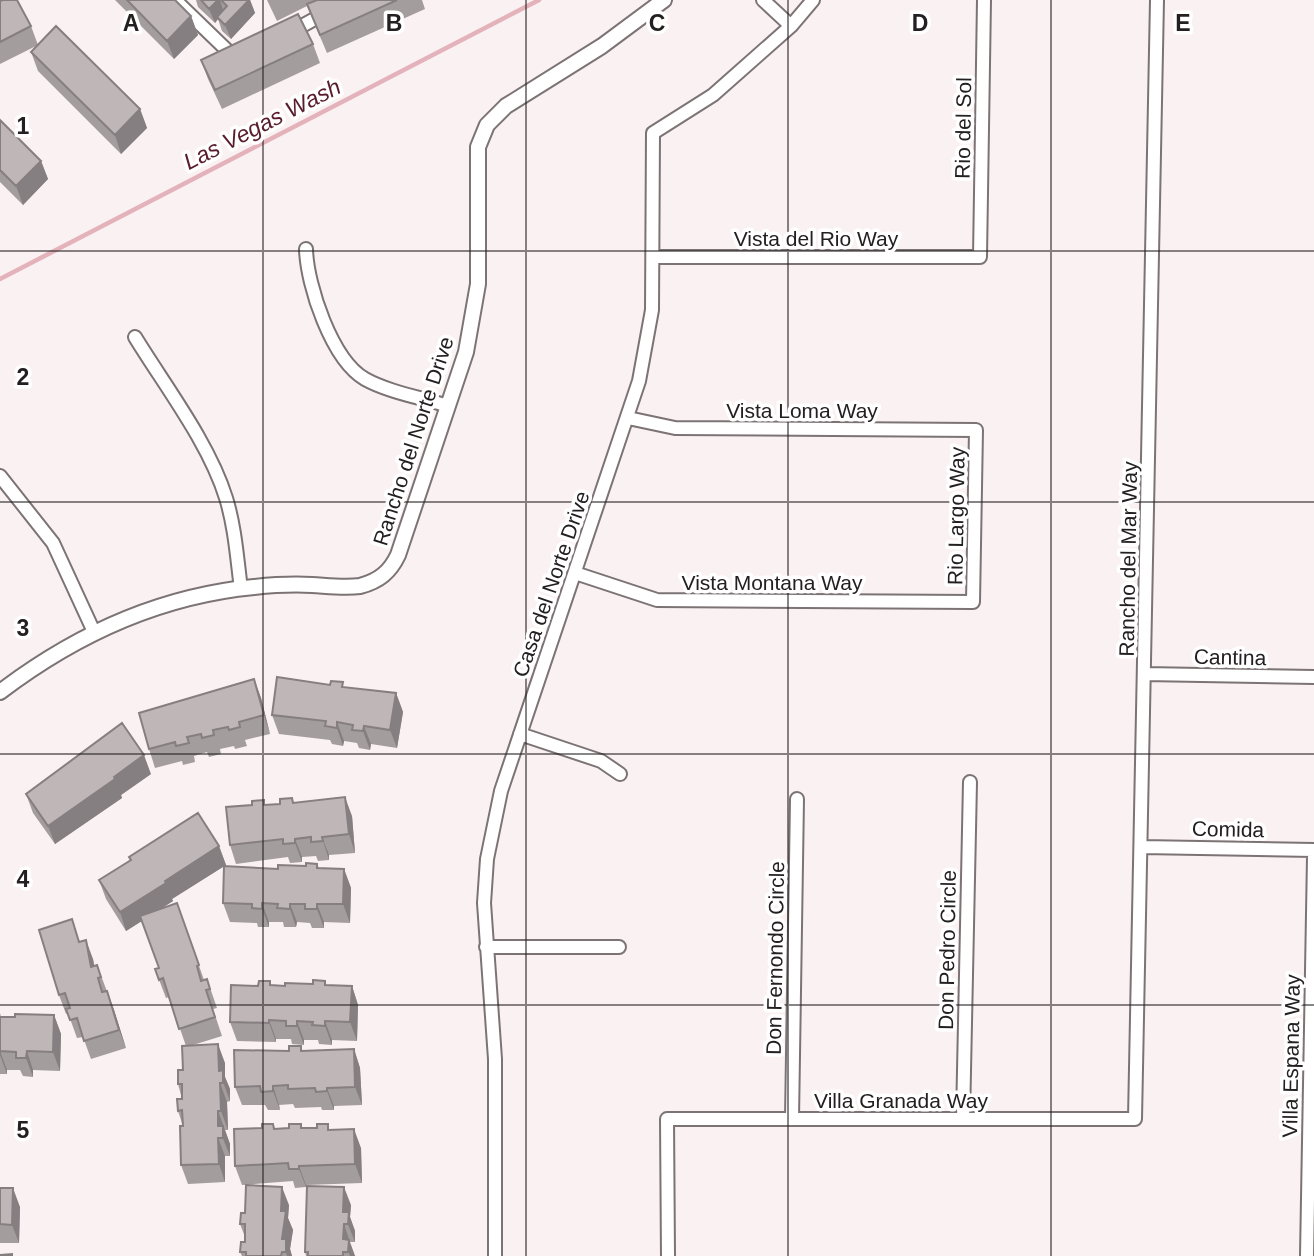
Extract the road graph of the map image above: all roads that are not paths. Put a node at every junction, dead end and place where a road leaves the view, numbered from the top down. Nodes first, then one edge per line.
1 (175, 0) edge
2 (349, 0) edge
3 (664, 0) edge
4 (763, 0) edge
5 (813, 0) edge
6 (984, 0) edge
7 (1157, 0) edge
8 (791, 26) junction
9 (282, 37) edge
10 (238, 61) edge
11 (306, 249) dead end
12 (653, 257) junction
13 (980, 257) joint
14 (135, 337) dead end
15 (448, 406) junction
16 (628, 418) junction
17 (976, 430) joint
18 (0, 476) edge
19 (575, 573) junction
20 (241, 589) junction
21 (974, 603) joint
22 (93, 632) junction
23 (1145, 674) junction
24 (1314, 677) edge
25 (0, 692) edge
26 (520, 734) junction
27 (620, 774) dead end
28 (970, 782) dead end
29 (797, 799) dead end
30 (1142, 847) junction
31 (1314, 850) edge
32 (1314, 857) edge
33 (486, 947) junction
34 (619, 947) dead end
35 (1312, 1070) edge
36 (792, 1119) junction
37 (963, 1119) junction
38 (1135, 1119) joint
39 (495, 1256) edge
40 (668, 1256) edge
41 (1307, 1256) edge

1 - 10 street
2 - 9 street
3 - 15 street, Rancho del Norte Drive
4 - 8 street
5 - 8 street, Casa del Norte Drive
6 - 13 street, Rio del Sol
7 - 23 street, Rancho del Mar Way
8 - 12 street, Casa del Norte Drive
11 - 15 street
12 - 13 street, Vista del Rio Way
12 - 16 street, Casa del Norte Drive
14 - 20 street
15 - 20 street, Rancho del Norte Drive
16 - 17 street, Vista Loma Way
16 - 19 street, Casa del Norte Drive
17 - 21 street, Rio Largo Way
18 - 22 street
19 - 21 street, Vista Montana Way
19 - 26 street, Casa del Norte Drive
20 - 22 street, Rancho del Norte Drive
22 - 25 street, Rancho del Norte Drive
23 - 24 street, Cantina
23 - 30 street, Rancho del Mar Way
26 - 27 street
26 - 33 street, Casa del Norte Drive
28 - 37 street, Don Pedro Circle
29 - 36 street, Don Fernondo Circle
30 - 31 street, Comida
30 - 38 street, Rancho del Mar Way
32 - 35 street, Villa Espana Way
33 - 34 street
33 - 39 street, Casa del Norte Drive
35 - 41 street, Villa Espana Way
36 - 37 street, Villa Granada Way
36 - 40 street, Villa Granada Way
37 - 38 street, Villa Granada Way

